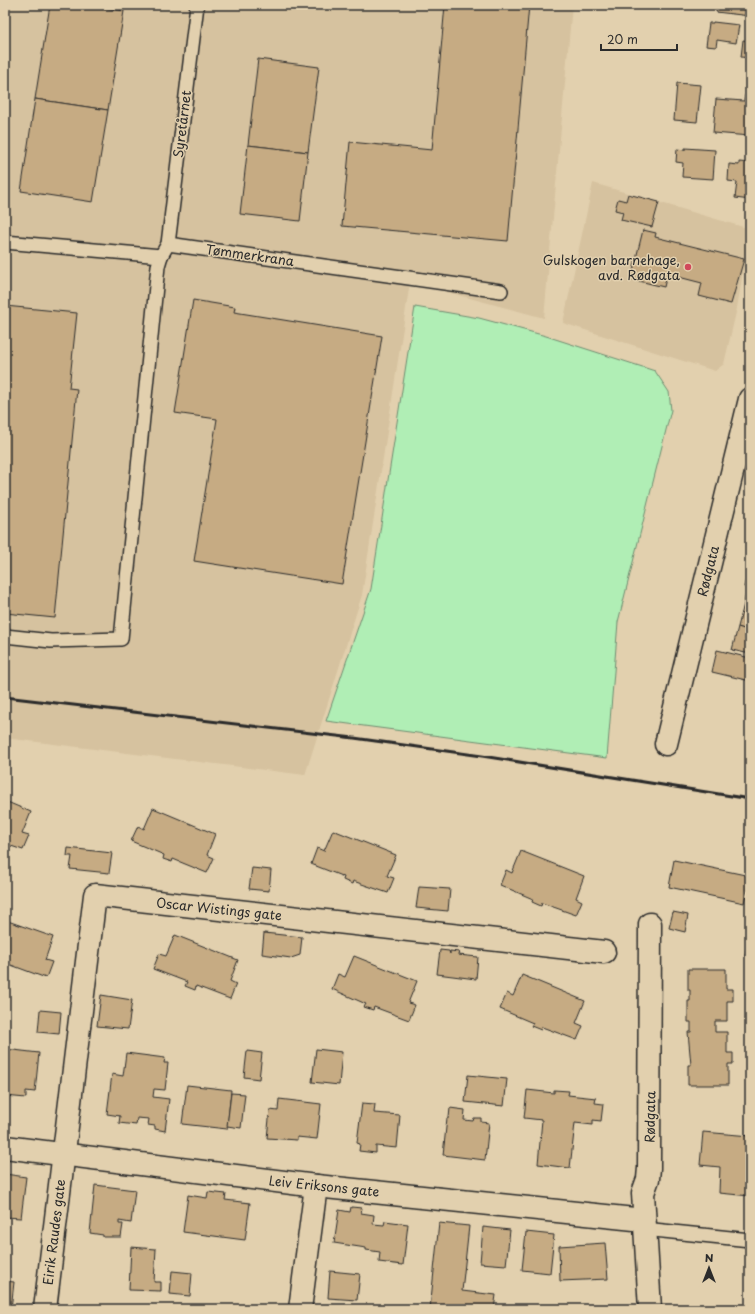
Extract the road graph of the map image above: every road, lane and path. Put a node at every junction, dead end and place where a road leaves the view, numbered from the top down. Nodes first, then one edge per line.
1 (197, 5) edge
2 (5, 242) edge
3 (168, 244) junction
4 (161, 256) junction
5 (501, 291) dead end
6 (750, 399) edge
7 (5, 636) edge
8 (666, 744) dead end
9 (650, 924) dead end
10 (604, 952) dead end
11 (5, 1147) edge
12 (64, 1155) junction
13 (316, 1186) junction
14 (644, 1224) junction
15 (750, 1240) edge
16 (45, 1309) edge
17 (300, 1309) edge
18 (650, 1309) edge

1 - 3 lane, Syretårnet
2 - 4 lane
3 - 4 lane
3 - 5 lane, Tømmerkrana
4 - 7 lane
6 - 8 street, Rødgata
9 - 14 street, Rødgata
10 - 12 street, Oscar Wistings gate
11 - 12 street, Leiv Eriksons gate
12 - 13 street, Leiv Eriksons gate
12 - 16 street, Eirik Raudes gate
13 - 14 street, Leiv Eriksons gate
13 - 17 street
14 - 15 lane
14 - 18 street, Rødgata

